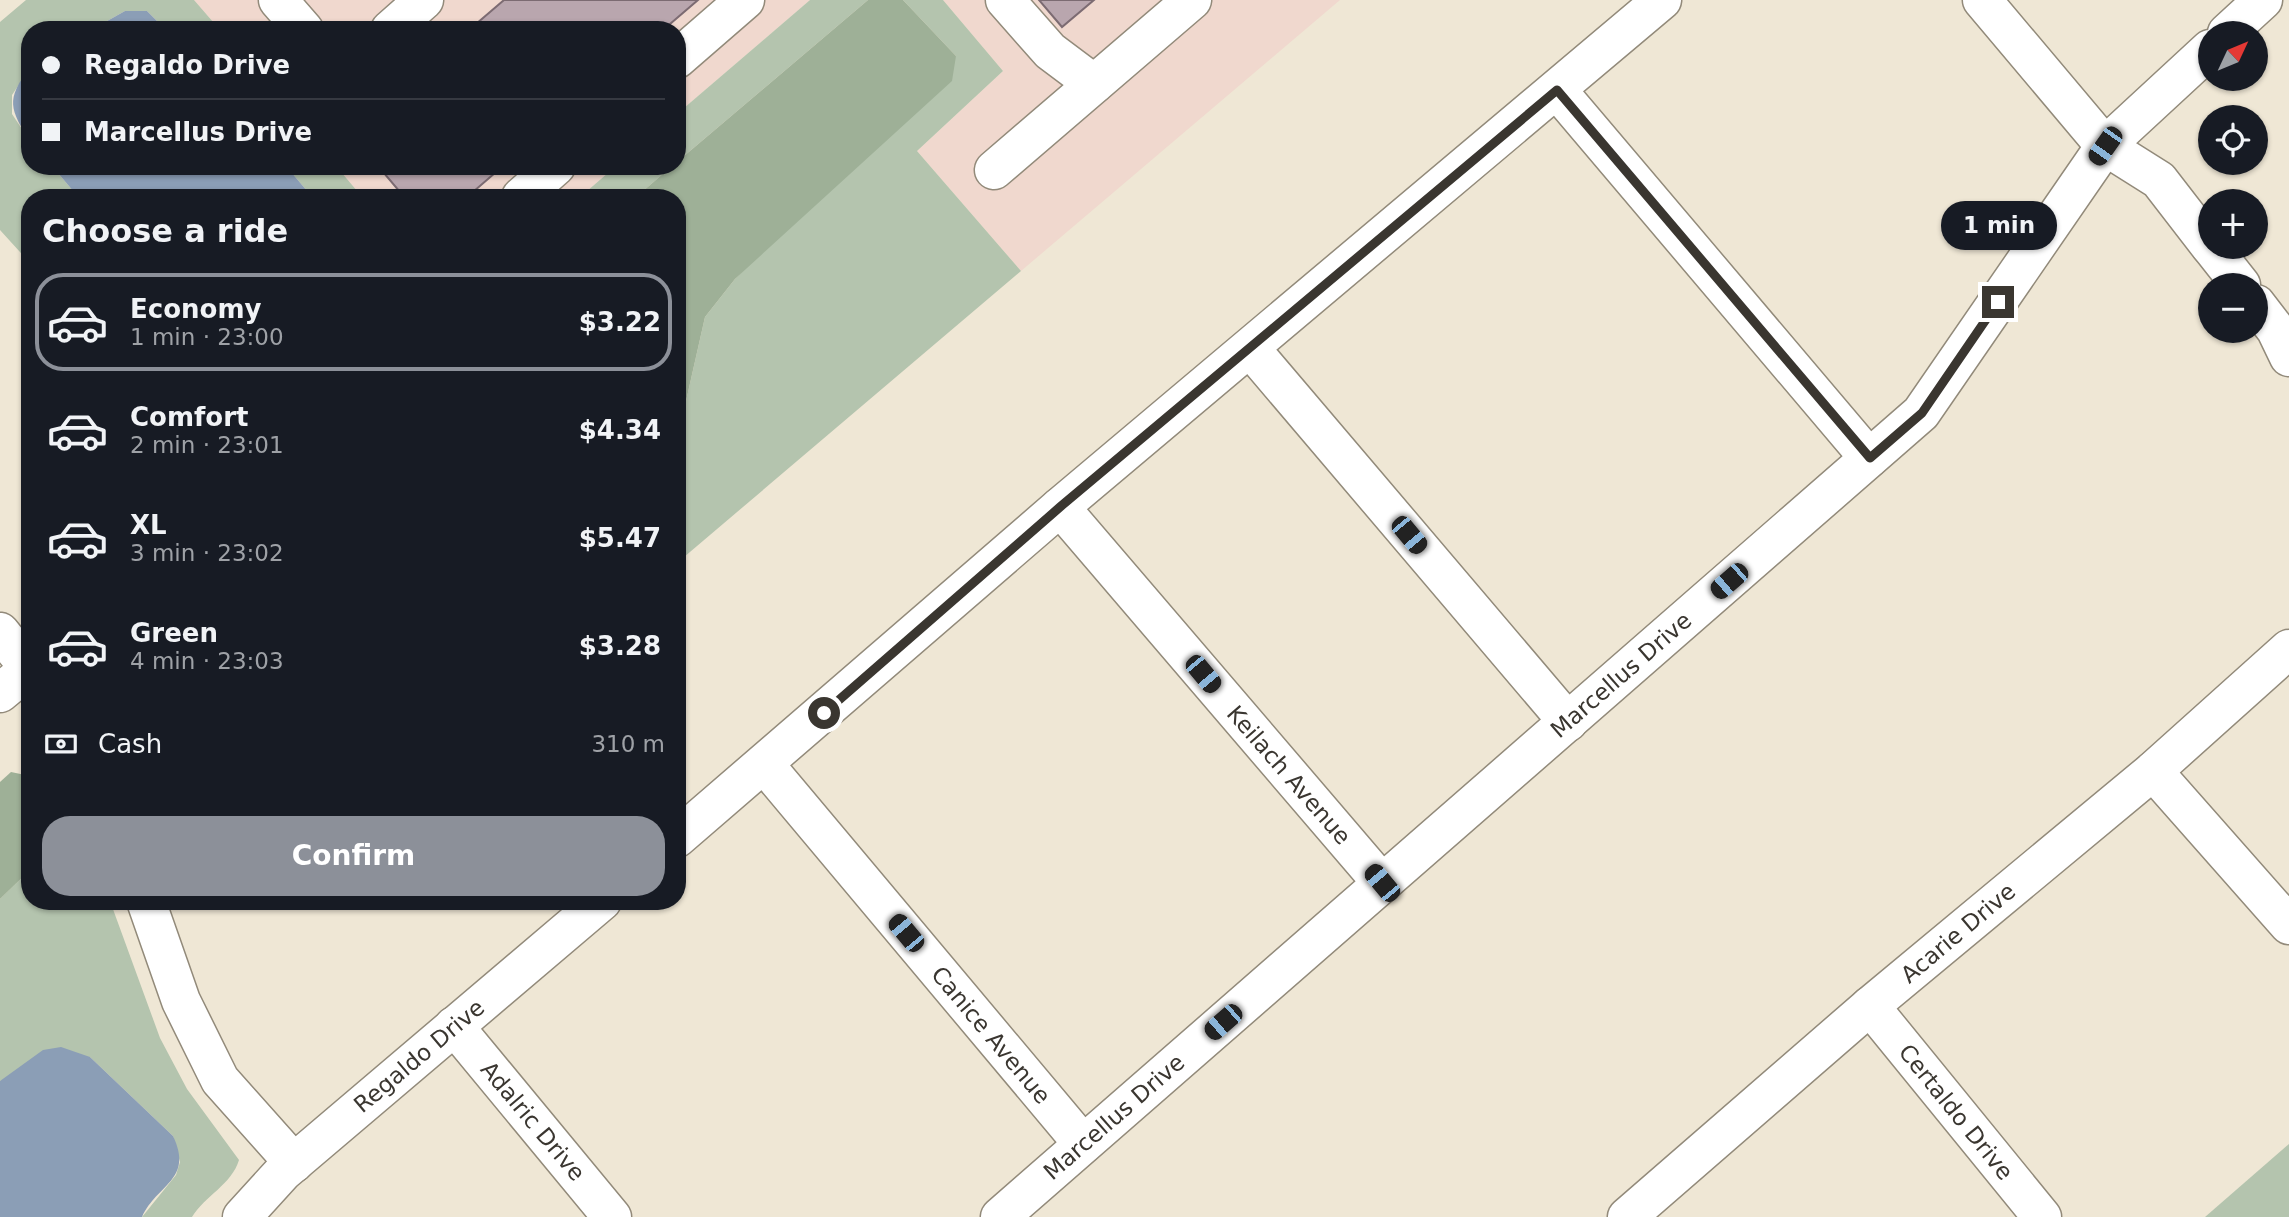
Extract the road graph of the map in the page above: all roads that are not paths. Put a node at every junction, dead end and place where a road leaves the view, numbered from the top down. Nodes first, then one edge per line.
1 (278, 0) edge
2 (424, 0) edge
3 (745, 0) edge
4 (1005, 0) edge
5 (1192, 0) edge
6 (1662, 0) edge
7 (1982, 0) edge
8 (2263, 0) edge
9 (296, 21) edge
10 (400, 21) edge
11 (2240, 21) edge
12 (686, 52) edge
13 (2198, 60) edge
14 (1094, 84) junction
15 (1557, 90) junction
16 (2105, 146) junction
17 (994, 170) dead end
18 (546, 175) edge
19 (530, 189) edge
20 (2198, 230) edge
21 (2221, 259) edge
22 (2232, 273) edge
23 (2268, 320) edge
24 (1250, 348) junction
25 (2289, 357) edge
26 (1870, 458) junction
27 (1060, 507) junction
28 (0, 632) edge
29 (2289, 649) edge
30 (21, 659) edge
31 (21, 676) edge
32 (0, 693) edge
33 (1568, 722) junction
34 (765, 765) junction
35 (2153, 771) junction
36 (686, 831) edge
37 (1382, 883) junction
38 (149, 910) edge
39 (591, 910) edge
40 (2289, 925) edge
41 (1870, 1006) junction
42 (454, 1026) junction
43 (1083, 1144) junction
44 (294, 1163) junction
45 (242, 1217) edge
46 (612, 1217) edge
47 (1000, 1217) edge
48 (1627, 1217) edge
49 (2042, 1217) edge

1 - 9 street
2 - 10 street
3 - 12 street
4 - 14 street
5 - 14 street
6 - 15 street
7 - 16 street
8 - 11 street
13 - 16 street, Marcellus Drive
14 - 17 street
15 - 24 street
15 - 26 street
16 - 20 street
16 - 26 street, Marcellus Drive
18 - 19 street
21 - 22 street
23 - 25 street
24 - 27 street
24 - 33 street
26 - 33 street, Marcellus Drive
27 - 34 street
27 - 37 street, Keilach Avenue
28 - 30 street
29 - 35 street, Acarie Drive
31 - 32 street
33 - 37 street, Marcellus Drive
34 - 36 street
34 - 43 street, Canice Avenue
35 - 40 street
35 - 41 street, Acarie Drive
37 - 43 street, Marcellus Drive
38 - 44 street
39 - 42 street, Regaldo Drive
41 - 48 street, Acarie Drive
41 - 49 street, Certaldo Drive
42 - 44 street, Regaldo Drive
42 - 46 street, Adalric Drive
43 - 47 street, Marcellus Drive
44 - 45 street, Regaldo Drive

